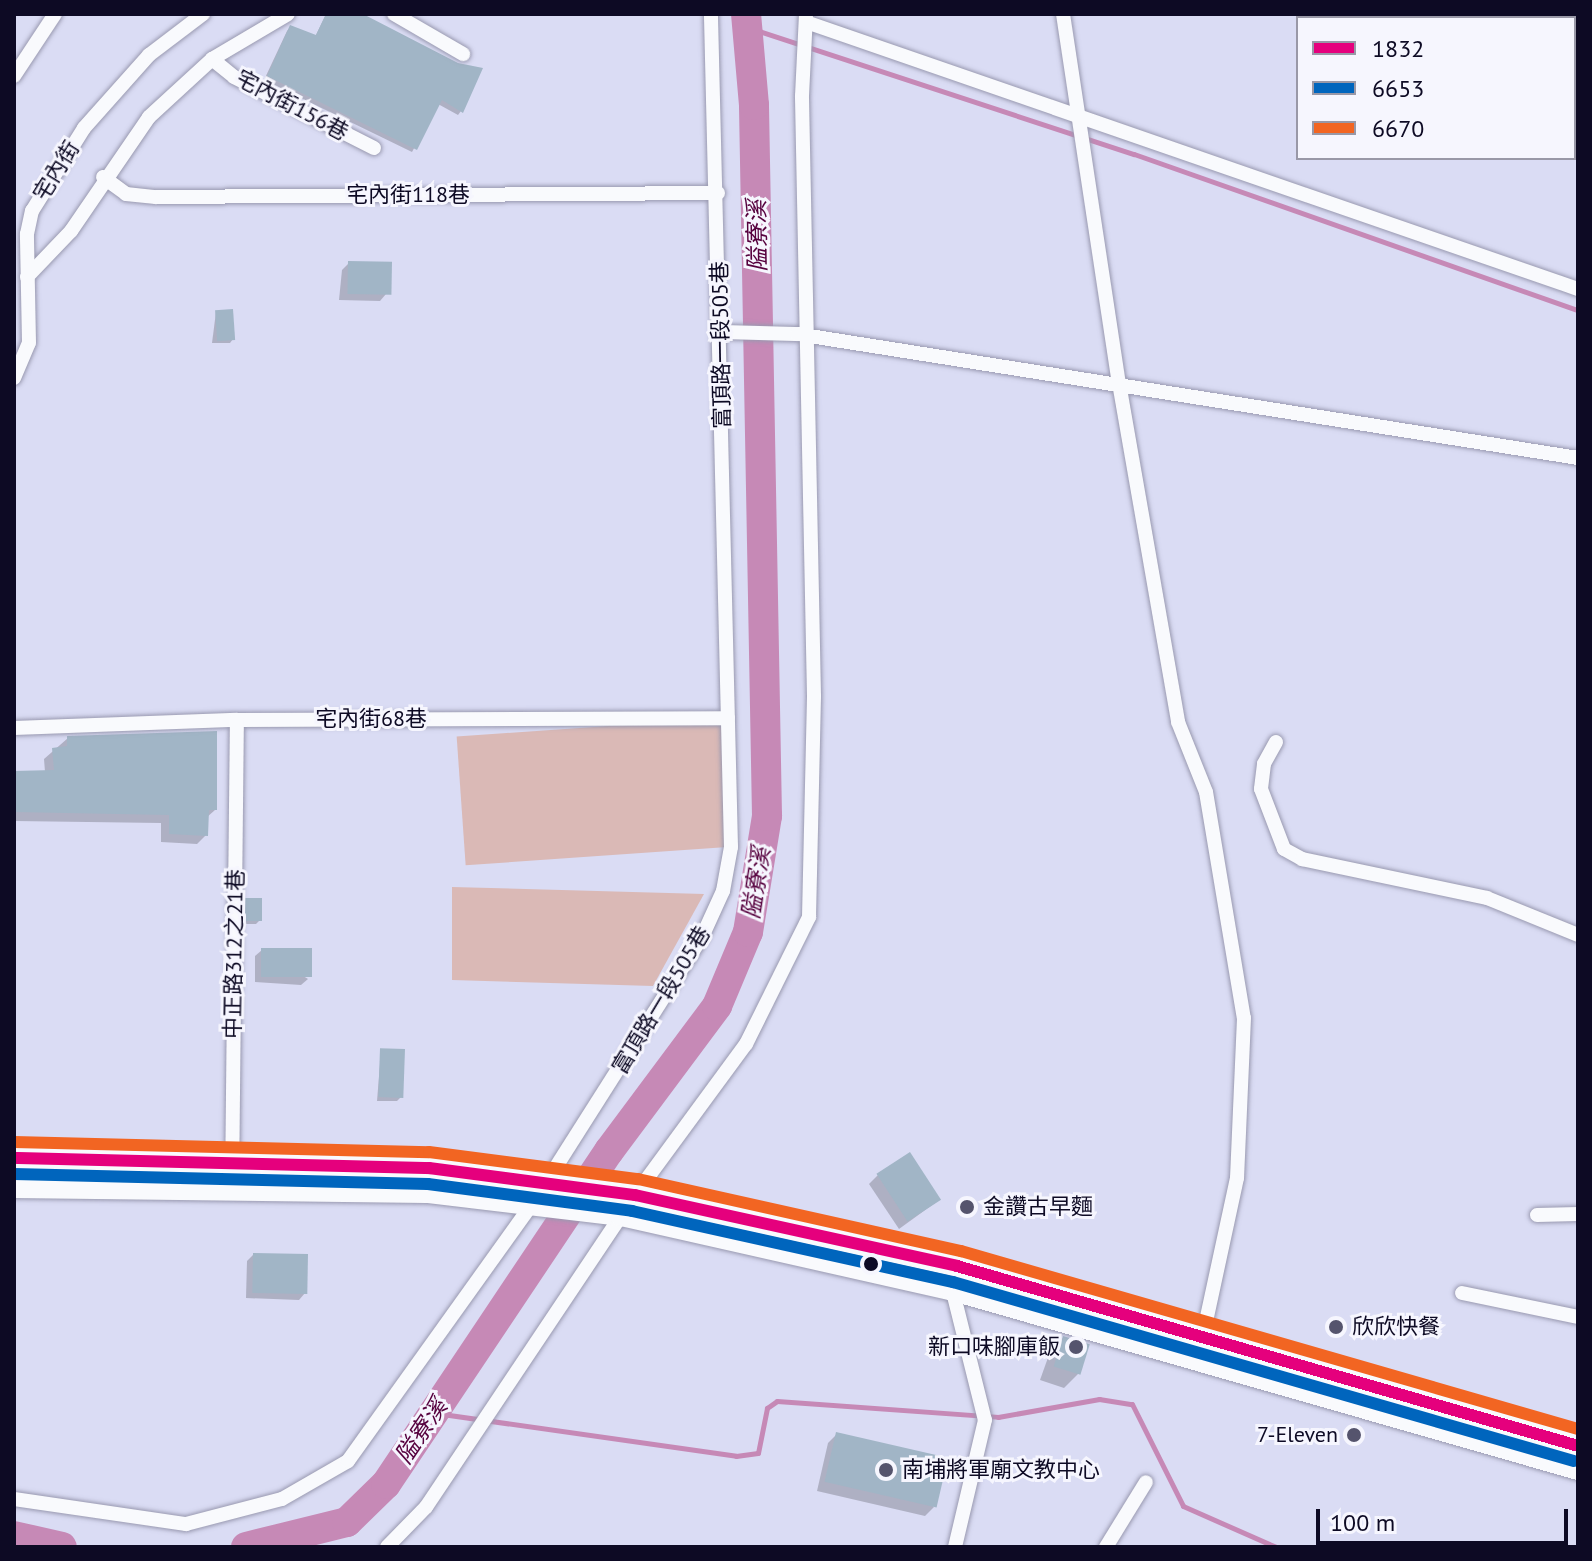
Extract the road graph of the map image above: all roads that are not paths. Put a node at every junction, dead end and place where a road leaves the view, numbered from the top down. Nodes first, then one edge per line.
1 (55, 14) edge
2 (203, 14) edge
3 (288, 14) edge
4 (394, 14) edge
5 (711, 14) edge
6 (1063, 14) edge
7 (806, 23) edge
8 (463, 54) dead end
9 (212, 59) junction
10 (14, 76) edge
11 (1079, 118) junction
12 (374, 148) dead end
13 (103, 177) junction
14 (718, 193) junction
15 (27, 277) junction
16 (1578, 289) edge
17 (726, 332) junction
18 (801, 335) junction
19 (14, 378) edge
20 (1119, 383) junction
21 (1578, 458) edge
22 (728, 718) junction
23 (237, 720) junction
24 (14, 728) edge
25 (1276, 742) dead end
26 (1578, 935) edge
27 (14, 1158) edge
28 (232, 1162) junction
29 (547, 1181) junction
30 (14, 1187) edge
31 (232, 1188) junction
32 (635, 1195) junction
33 (533, 1203) junction
34 (1578, 1214) edge
35 (621, 1215) junction
36 (1537, 1215) dead end
37 (957, 1266) junction
38 (950, 1289) junction
39 (1462, 1293) dead end
40 (1578, 1317) edge
41 (1204, 1334) junction
42 (1197, 1357) junction
43 (1578, 1446) edge
44 (1578, 1469) edge
45 (1146, 1482) dead end
46 (14, 1499) edge
47 (387, 1547) edge
48 (955, 1547) edge
49 (1106, 1547) edge

1 - 10 street
2 - 15 street, 宅內街
3 - 9 street
4 - 8 street
5 - 14 street, 富頂路一段505巷
6 - 11 street
7 - 11 street
7 - 18 street
9 - 12 street, 宅內街156巷
9 - 13 street
11 - 16 street
11 - 20 street
13 - 14 street, 宅內街118巷
13 - 15 street
14 - 17 street, 富頂路一段505巷
15 - 19 street, 宅內街
17 - 18 street
17 - 22 street, 富頂路一段505巷
18 - 20 street
18 - 32 street
20 - 21 street
20 - 41 street
22 - 23 street, 宅內街68巷
22 - 29 street, 富頂路一段505巷
23 - 24 street, 宅內街68巷
23 - 28 street, 中正路312之21巷
25 - 26 street
27 - 28 main road
28 - 29 main road
28 - 31 street, 中正路312之21巷
29 - 32 main road
29 - 33 street, 富頂路一段505巷
30 - 31 main road
31 - 33 main road
32 - 35 street
32 - 37 main road
33 - 35 main road
33 - 46 street, 富頂路一段505巷
34 - 36 street
35 - 38 main road
35 - 47 street
37 - 38 street
37 - 41 main road
38 - 42 main road
38 - 48 street
39 - 40 street
41 - 42 street
41 - 43 main road
42 - 44 main road
45 - 49 street

